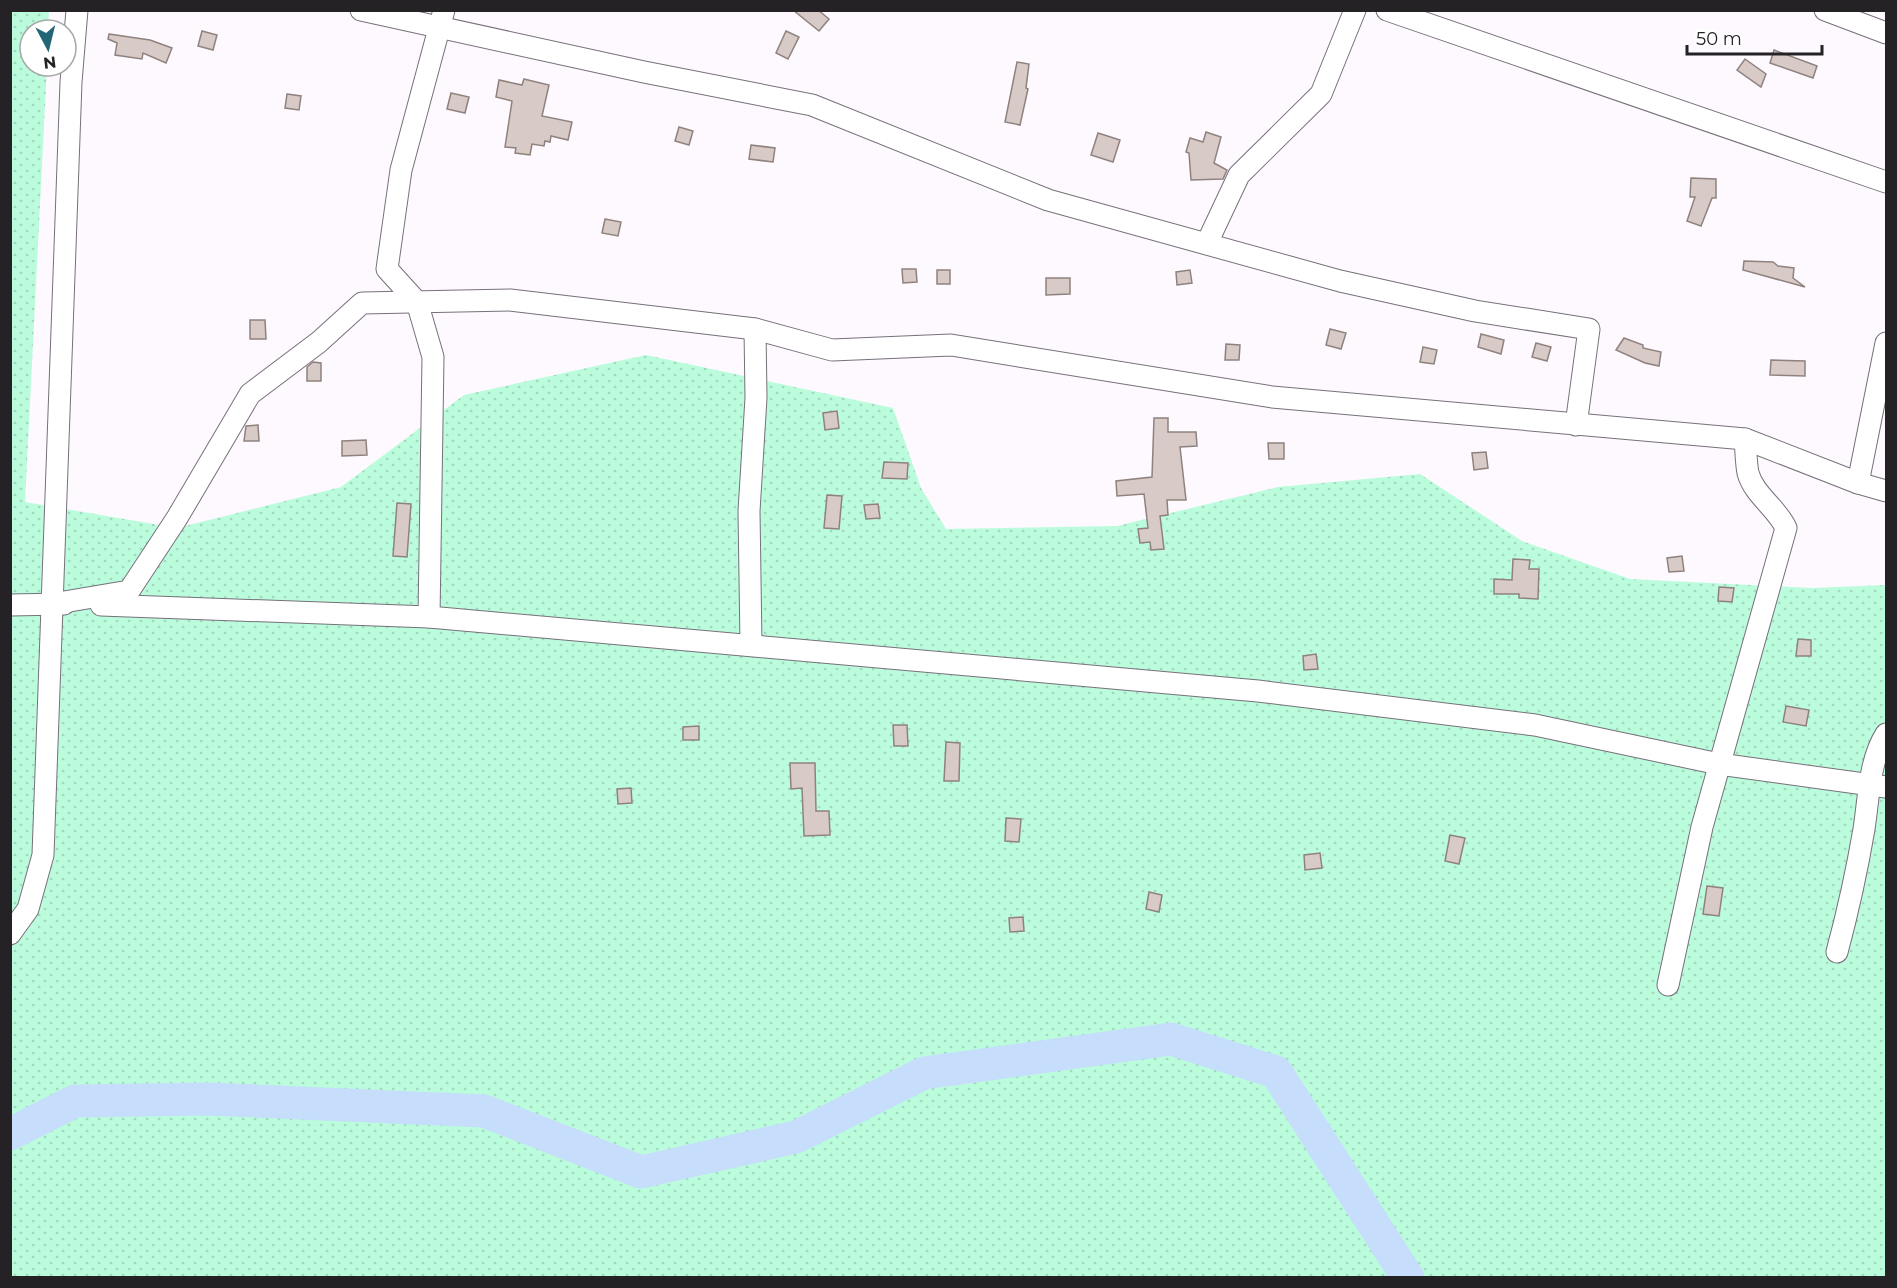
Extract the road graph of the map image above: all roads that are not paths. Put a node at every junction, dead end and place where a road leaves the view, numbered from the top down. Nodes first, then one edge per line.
1 (77, 10) edge
2 (361, 10) edge
3 (1355, 10) edge
4 (1387, 10) edge
5 (1825, 10) edge
6 (442, 18) edge
7 (1887, 33) edge
8 (1887, 182) edge
9 (1207, 243) junction
10 (417, 302) junction
11 (755, 329) junction
12 (1887, 343) edge
13 (1576, 425) junction
14 (1745, 439) junction
15 (1858, 483) junction
16 (1887, 491) edge
17 (52, 604) junction
18 (10, 605) edge
19 (429, 617) junction
20 (751, 645) junction
21 (1887, 734) edge
22 (1719, 764) junction
23 (1878, 784) edge
24 (10, 934) edge
25 (1838, 952) dead end
26 (1668, 985) dead end

1 - 17 street
2 - 6 street
3 - 9 street
4 - 8 street
5 - 7 street
6 - 9 street
6 - 10 street
9 - 13 street
10 - 11 street
10 - 17 street
10 - 19 street
11 - 13 street
11 - 20 street
12 - 15 street
13 - 14 street
14 - 15 street
14 - 22 street
15 - 16 street
17 - 18 street
17 - 19 street
17 - 24 street
19 - 20 street
20 - 22 street
21 - 23 street
22 - 23 street
22 - 26 street
23 - 25 street

